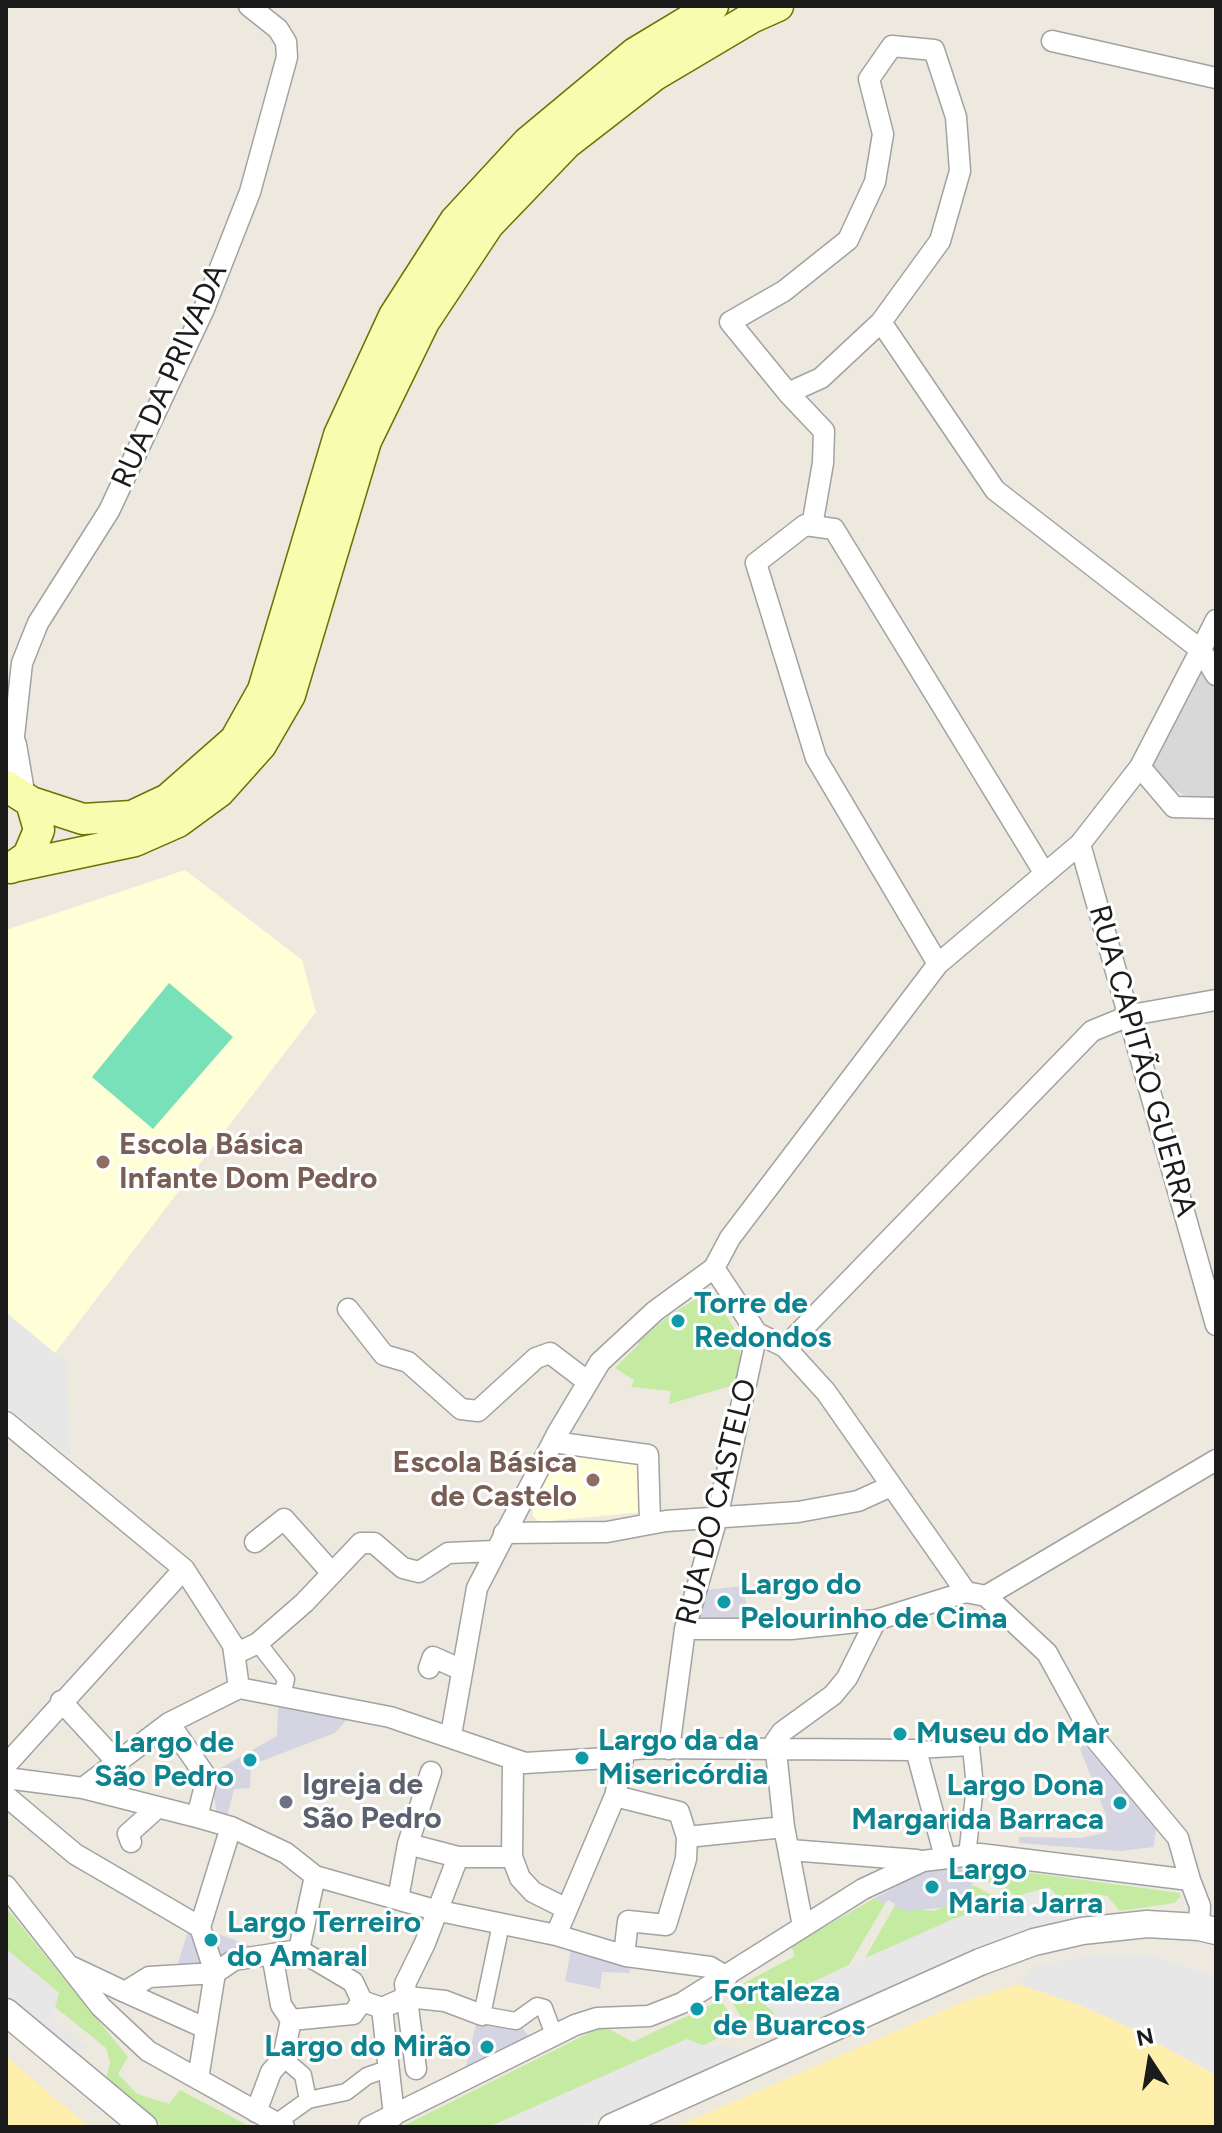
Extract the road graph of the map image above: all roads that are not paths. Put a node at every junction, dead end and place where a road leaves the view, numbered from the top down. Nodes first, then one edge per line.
1 (249, 6) edge
2 (713, 6) edge
3 (778, 6) edge
4 (1052, 41) dead end
5 (1216, 78) edge
6 (881, 322) junction
7 (788, 393) junction
8 (812, 526) junction
9 (1216, 623) edge
10 (1201, 650) junction
11 (1216, 675) edge
12 (10, 750) edge
13 (1140, 767) junction
14 (19, 793) edge
15 (1216, 808) edge
16 (1080, 844) junction
17 (12, 868) edge
18 (1045, 874) junction
19 (938, 964) junction
20 (1216, 1000) edge
21 (1131, 1015) junction
22 (714, 1268) junction
23 (348, 1309) dead end
24 (1216, 1325) edge
25 (757, 1333) junction
26 (785, 1347) junction
27 (588, 1382) junction
28 (6, 1422) edge
29 (553, 1442) junction
30 (1216, 1460) edge
31 (891, 1486) junction
32 (717, 1518) junction
33 (650, 1523) junction
34 (255, 1542) dead end
35 (499, 1542) junction
36 (184, 1569) junction
37 (331, 1572) junction
38 (976, 1594) junction
39 (876, 1620) junction
40 (685, 1629) junction
41 (258, 1643) junction
42 (235, 1654) junction
43 (429, 1668) dead end
44 (462, 1670) junction
45 (239, 1688) junction
46 (284, 1688) junction
47 (61, 1701) junction
48 (169, 1723) junction
49 (451, 1735) junction
50 (669, 1749) junction
51 (625, 1750) junction
52 (916, 1750) junction
53 (776, 1751) junction
54 (513, 1761) junction
55 (117, 1762) junction
56 (6, 1765) edge
57 (431, 1772) dead end
58 (6, 1778) edge
59 (83, 1788) junction
60 (6, 1796) edge
61 (615, 1796) junction
62 (157, 1808) junction
63 (197, 1817) junction
64 (231, 1827) junction
65 (784, 1827) junction
66 (687, 1837) junction
67 (131, 1842) dead end
68 (408, 1844) junction
69 (790, 1850) junction
70 (967, 1855) junction
71 (458, 1857) junction
72 (512, 1857) junction
73 (945, 1857) junction
74 (923, 1861) junction
75 (315, 1876) junction
76 (1190, 1880) junction
77 (6, 1886) edge
78 (398, 1899) junction
79 (565, 1908) junction
80 (435, 1910) junction
81 (501, 1924) junction
82 (803, 1926) junction
83 (200, 1927) junction
84 (1208, 1929) edge
85 (556, 1935) junction
86 (299, 1950) junction
87 (272, 1954) junction
88 (624, 1955) junction
89 (67, 1965) junction
90 (215, 1973) junction
91 (727, 1977) junction
92 (125, 1992) junction
93 (407, 1997) junction
94 (362, 2001) junction
95 (382, 2008) junction
96 (6, 2012) edge
97 (482, 2015) junction
98 (291, 2020) junction
99 (205, 2028) junction
100 (554, 2035) junction
101 (283, 2058) junction
102 (387, 2069) junction
103 (416, 2069) dead end
104 (198, 2079) junction
105 (308, 2100) junction
106 (256, 2112) junction
107 (394, 2116) junction
108 (280, 2125) edge
109 (144, 2127) edge
110 (369, 2127) edge
111 (612, 2127) edge

1 - 12 street, RUA DA PRIVADA
2 - 14 main road
3 - 17 main road
4 - 5 street
6 - 7 street
6 - 7 street
6 - 10 street
7 - 8 street
8 - 18 street
8 - 19 street
9 - 10 street
10 - 11 street
10 - 13 street
12 - 14 street
13 - 15 street
13 - 16 street
14 - 17 main road
16 - 18 street
16 - 21 street, RUA CAPITÃO GUERRA
18 - 19 street
19 - 22 street
20 - 21 street
21 - 24 street, RUA CAPITÃO GUERRA
21 - 26 street
22 - 25 street
22 - 27 street
23 - 27 street
25 - 26 street
25 - 32 street, RUA DO CASTELO
26 - 31 street
27 - 29 street
28 - 36 street
29 - 33 street
29 - 35 street
30 - 38 street
31 - 32 street
31 - 38 street
32 - 33 street
32 - 40 street, RUA DO CASTELO
33 - 35 street
34 - 37 street
35 - 37 street
35 - 44 street
36 - 42 street
36 - 47 street
37 - 41 street
38 - 39 street
38 - 76 street
39 - 40 street
39 - 53 street
40 - 50 street, RUA DO CASTELO
41 - 42 street
41 - 46 street
42 - 45 street
43 - 44 street
44 - 49 street
45 - 46 street
45 - 48 street
46 - 49 street
47 - 55 street
47 - 56 street
48 - 55 street
48 - 63 street
49 - 54 street
50 - 51 street
50 - 53 street
51 - 54 street
51 - 61 street
52 - 53 street
52 - 70 street
52 - 73 street
53 - 65 street
54 - 72 street
55 - 59 street
57 - 68 street
58 - 59 street
59 - 62 street
60 - 83 street
61 - 66 street
61 - 79 street
62 - 63 street
62 - 67 street
63 - 64 street
64 - 75 street
64 - 83 street
65 - 66 street
65 - 69 street
66 - 88 street
68 - 71 street
68 - 78 street
69 - 74 street
69 - 82 street
70 - 73 street
70 - 76 street
71 - 72 street
71 - 80 street
72 - 79 street
73 - 74 street
74 - 82 street
75 - 78 street
75 - 86 street
76 - 84 street
77 - 89 street
78 - 80 street
79 - 85 street
80 - 81 street
80 - 93 street
81 - 85 street
81 - 97 street
82 - 91 street
83 - 90 street
84 - 111 street
85 - 88 street
86 - 87 street
86 - 94 street
87 - 90 street
87 - 98 street
88 - 91 street
89 - 92 street
89 - 104 street
90 - 92 street
90 - 99 street
91 - 100 street
92 - 99 street
93 - 95 street
93 - 97 street
93 - 103 street
94 - 95 street
94 - 98 street
95 - 102 street
96 - 109 street
97 - 100 street
98 - 101 street
99 - 104 street
100 - 107 street
101 - 105 street
101 - 106 street
102 - 105 street
102 - 107 street
104 - 106 street
105 - 108 street
106 - 108 street
107 - 110 street

